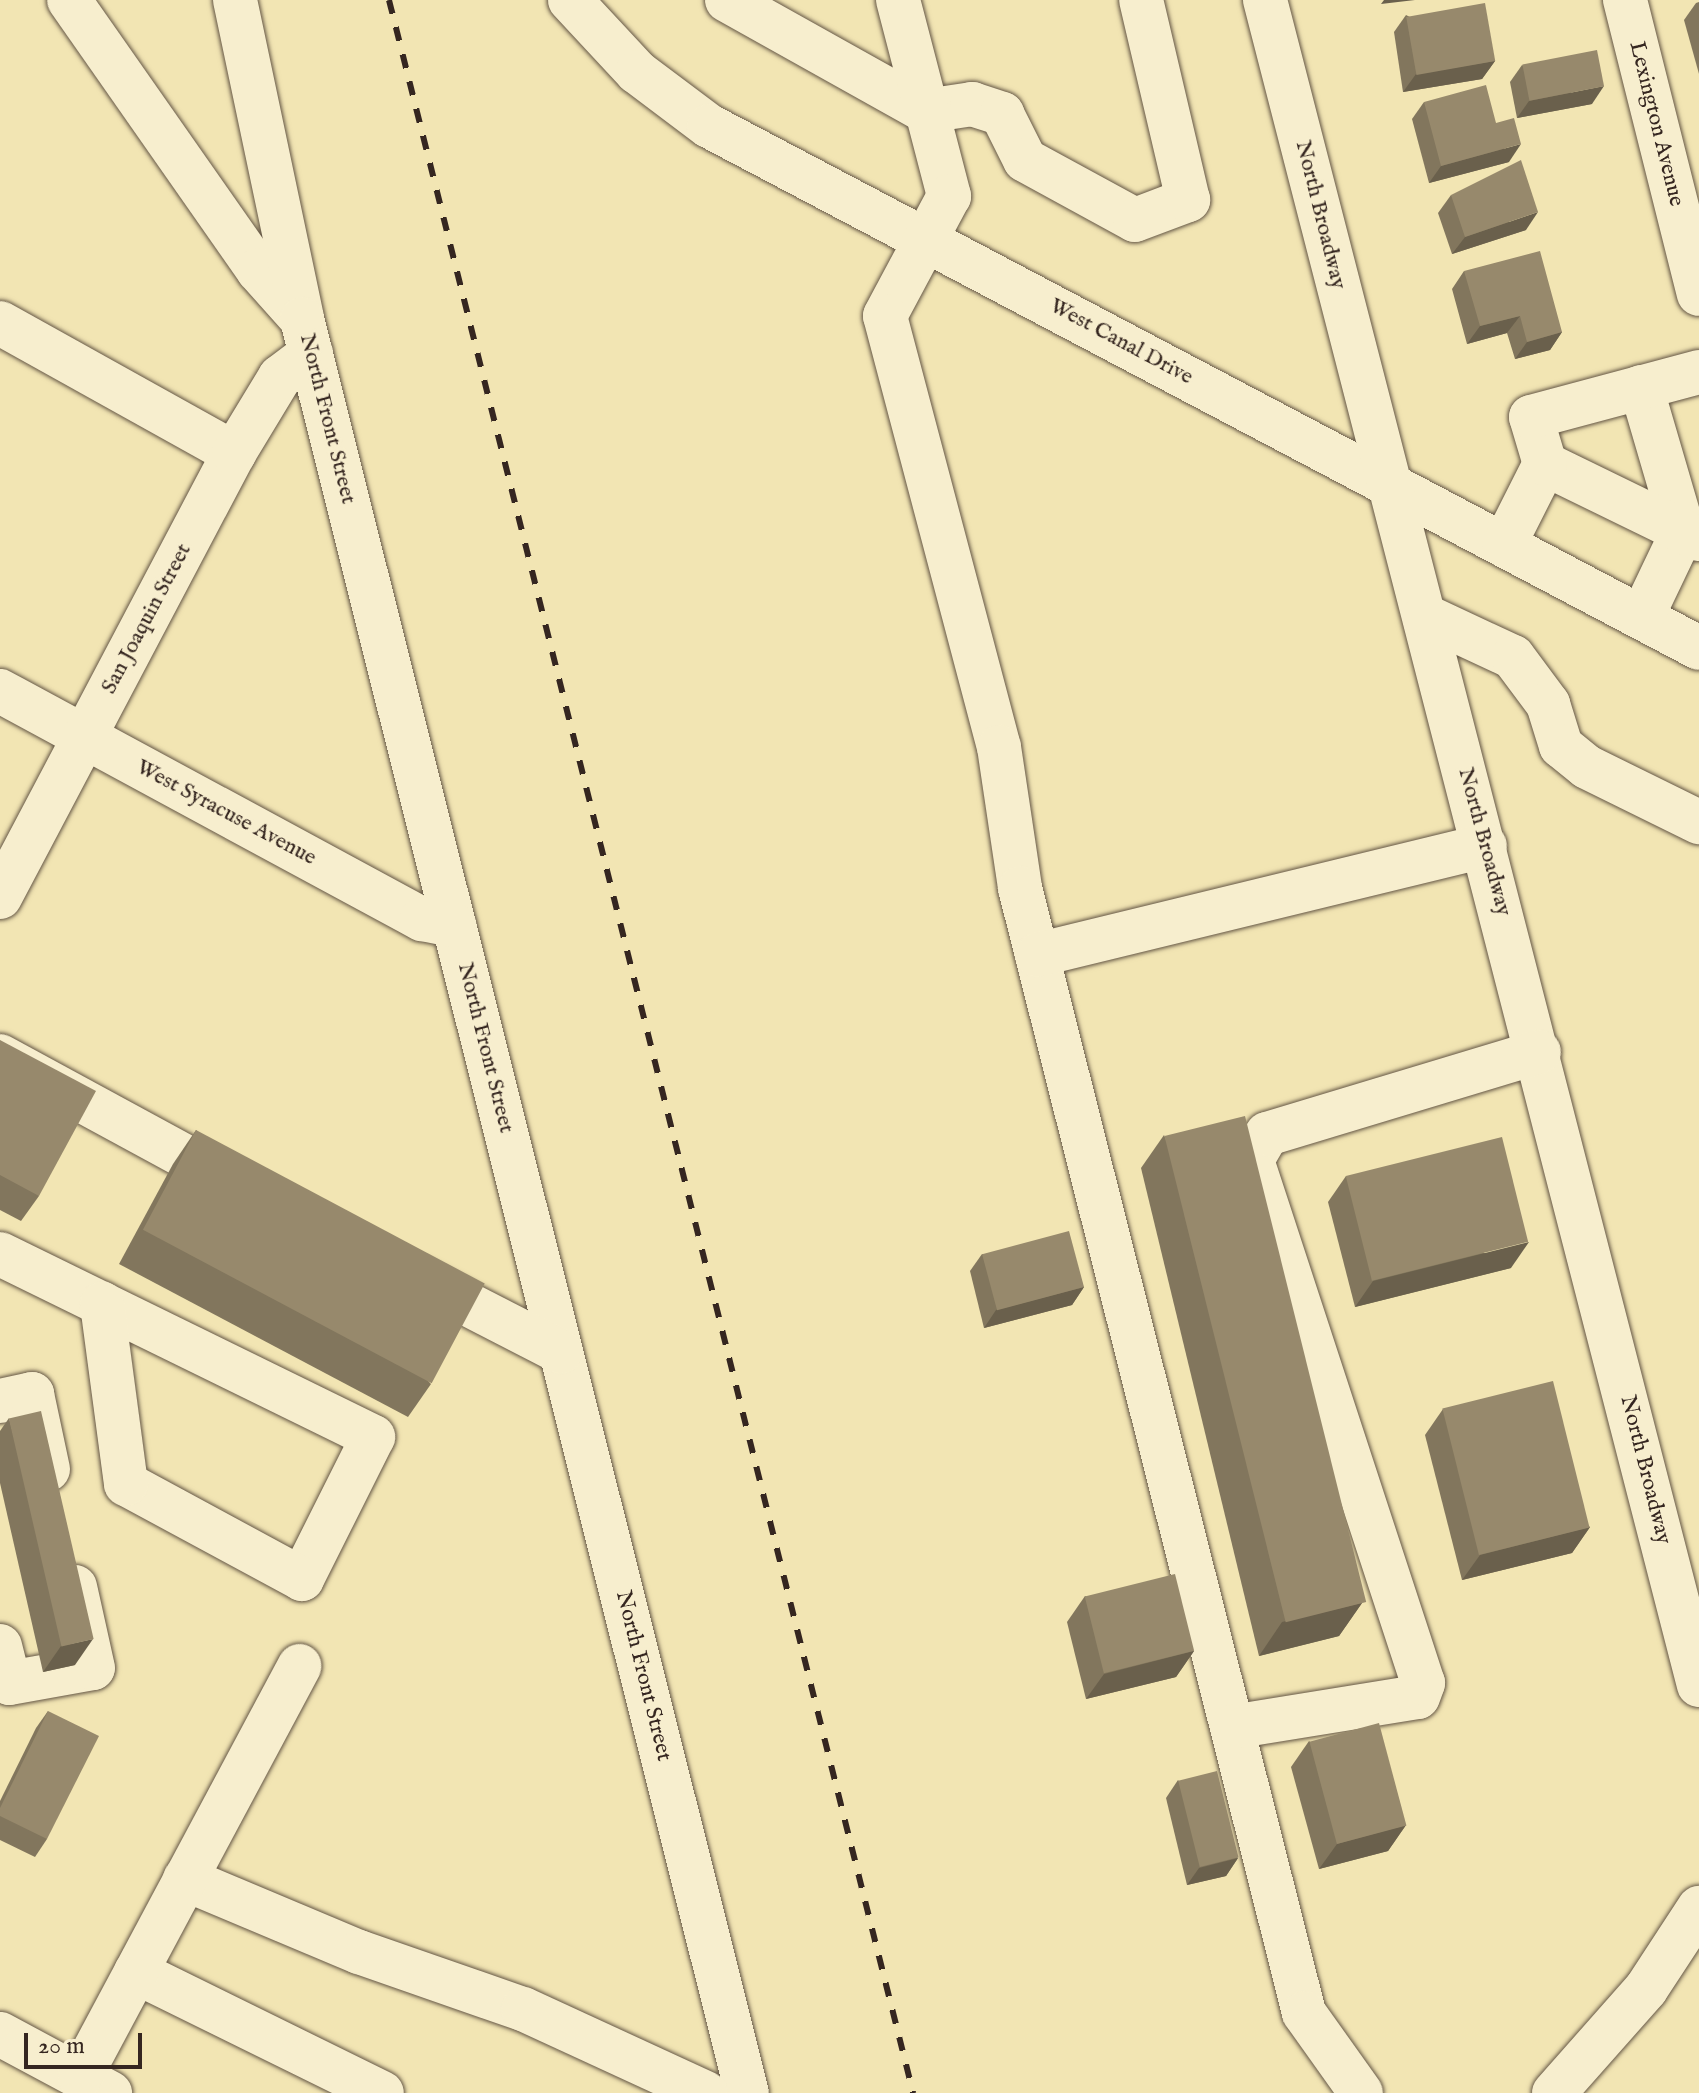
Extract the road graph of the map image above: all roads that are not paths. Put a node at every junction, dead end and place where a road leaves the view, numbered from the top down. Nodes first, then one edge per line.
1 (69, 0) edge
2 (235, 0) edge
3 (570, 0) edge
4 (727, 0) edge
5 (898, 0) edge
6 (1141, 0) edge
7 (1265, 0) edge
8 (1625, 0) edge
9 (926, 111) junction
10 (930, 242) junction
11 (1699, 294) edge
12 (0, 323) edge
13 (306, 336) junction
14 (1699, 372) edge
15 (1641, 387) junction
16 (234, 453) junction
17 (1545, 464) junction
18 (1390, 484) junction
19 (1691, 535) edge
20 (1504, 545) junction
21 (1425, 616) junction
22 (1642, 617) junction
23 (1699, 648) edge
24 (0, 691) edge
25 (85, 737) junction
26 (1699, 822) edge
27 (1485, 846) junction
28 (0, 897) edge
29 (454, 925) junction
30 (1037, 955) junction
31 (1539, 1052) junction
32 (0, 1056) edge
33 (277, 1205) edge
34 (0, 1254) edge
35 (387, 1263) edge
36 (102, 1304) junction
37 (561, 1352) junction
38 (0, 1401) edge
39 (0, 1646) edge
40 (299, 1666) dead end
41 (1699, 1685) edge
42 (1232, 1727) junction
43 (185, 1879) junction
44 (1696, 1922) edge
45 (136, 1972) junction
46 (0, 2034) edge
47 (95, 2085) edge
48 (382, 2093) edge
49 (706, 2093) edge
50 (747, 2093) edge
51 (1361, 2093) edge
52 (1554, 2093) edge

1 - 13 street
2 - 13 street, North Front Street
3 - 10 street, West Canal Drive
4 - 9 street
5 - 9 street
6 - 9 street
7 - 18 street, North Broadway
8 - 11 street, Lexington Avenue
9 - 10 street
10 - 18 street, West Canal Drive
10 - 30 street
12 - 16 street
13 - 16 street, San Joaquin Street
13 - 29 street, North Front Street
14 - 15 street
15 - 17 street
15 - 19 street
16 - 25 street, San Joaquin Street
17 - 19 street
17 - 20 street
18 - 20 street, West Canal Drive
18 - 21 street, North Broadway
19 - 22 street
20 - 22 street, West Canal Drive
21 - 26 street
21 - 27 street, North Broadway
22 - 23 street, West Canal Drive
24 - 25 street, West Syracuse Avenue
25 - 28 street, San Joaquin Street
25 - 29 street, West Syracuse Avenue
27 - 30 street
27 - 31 street, North Broadway
29 - 37 street, North Front Street
30 - 42 street
31 - 41 street, North Broadway
31 - 42 street
32 - 33 street
34 - 36 street
35 - 37 street
36 - 36 street
37 - 50 street, North Front Street
38 - 39 street
40 - 43 street
42 - 51 street
43 - 45 street
43 - 49 street
44 - 52 street
45 - 47 street
45 - 48 street
46 - 47 street

